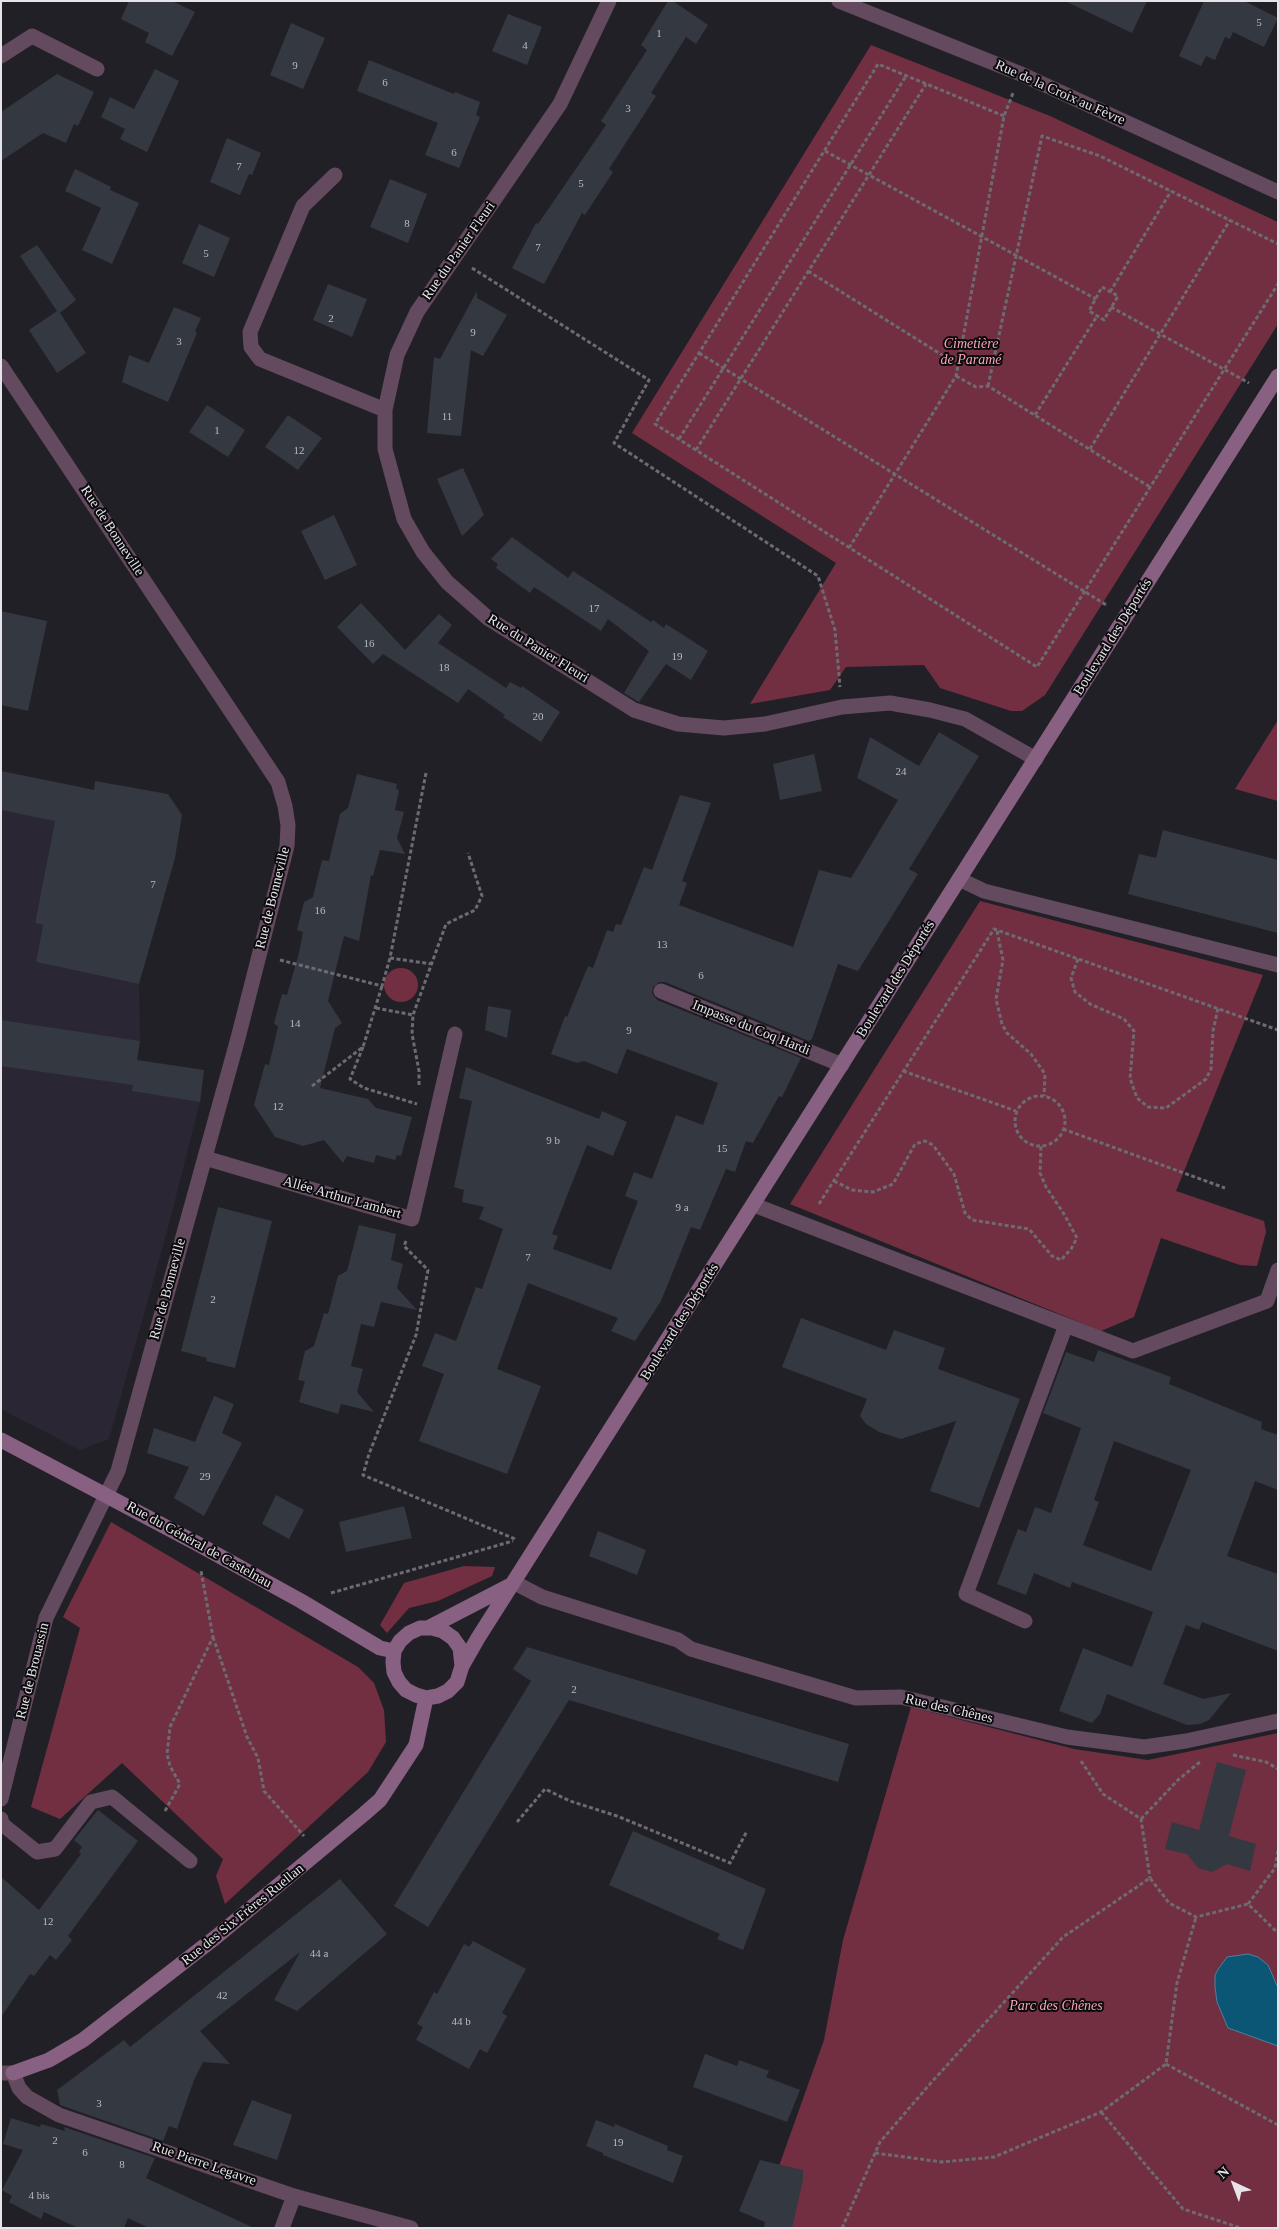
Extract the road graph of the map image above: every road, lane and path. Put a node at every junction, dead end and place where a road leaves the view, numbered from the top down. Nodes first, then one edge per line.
1 (609, 1) edge
2 (839, 1) edge
3 (1, 56) edge
4 (97, 69) dead end
5 (1021, 74) junction
6 (906, 76) junction
7 (926, 84) junction
8 (1004, 116) junction
9 (825, 150) junction
10 (850, 164) junction
11 (335, 175) dead end
12 (868, 175) junction
13 (1171, 191) junction
14 (1278, 192) edge
15 (1230, 220) junction
16 (982, 237) junction
17 (1278, 244) edge
18 (1016, 256) junction
19 (454, 257) junction
20 (808, 271) junction
21 (1278, 284) edge
22 (1110, 292) junction
23 (1096, 299) junction
24 (1111, 308) junction
25 (1097, 316) junction
26 (1160, 334) junction
27 (699, 353) junction
28 (958, 365) junction
29 (1, 366) edge
30 (723, 368) junction
31 (1224, 369) junction
32 (956, 376) junction
33 (1278, 376) edge
34 (741, 378) junction
35 (988, 386) junction
36 (1268, 393) junction
37 (384, 410) junction
38 (1035, 415) junction
39 (679, 439) junction
40 (1090, 449) junction
41 (696, 450) junction
42 (895, 474) junction
43 (1150, 487) junction
44 (849, 548) junction
45 (1085, 592) junction
46 (1126, 617) junction
47 (842, 707) junction
48 (1036, 758) junction
49 (426, 773) dead end
50 (468, 853) dead end
51 (959, 880) junction
52 (997, 930) junction
53 (260, 954) junction
54 (390, 958) junction
55 (1078, 959) junction
56 (432, 964) junction
57 (1278, 965) edge
58 (382, 986) junction
59 (661, 991) dead end
60 (376, 1008) junction
61 (1218, 1008) junction
62 (412, 1015) junction
63 (1278, 1030) edge
64 (455, 1034) dead end
65 (364, 1046) junction
66 (842, 1065) junction
67 (903, 1071) junction
68 (312, 1086) dead end
69 (419, 1088) dead end
70 (418, 1096) dead end
71 (1044, 1096) junction
72 (1016, 1112) junction
73 (1063, 1129) junction
74 (1040, 1146) junction
75 (204, 1158) junction
76 (834, 1181) junction
77 (1225, 1188) dead end
78 (754, 1204) junction
79 (819, 1204) dead end
80 (412, 1219) junction
81 (1278, 1270) edge
82 (1272, 1302) edge
83 (1066, 1325) junction
84 (1, 1440) edge
85 (107, 1494) junction
86 (196, 1543) junction
87 (515, 1583) junction
88 (301, 1601) junction
89 (1025, 1621) dead end
90 (428, 1628) junction
91 (213, 1637) junction
92 (394, 1651) junction
93 (462, 1666) junction
94 (426, 1698) junction
95 (1278, 1721) edge
96 (1232, 1755) dead end
97 (1078, 1756) dead end
98 (1207, 1757) dead end
99 (1278, 1769) edge
100 (1, 1799) edge
101 (1, 1818) edge
102 (1141, 1819) junction
103 (517, 1822) dead end
104 (151, 1830) junction
105 (747, 1830) dead end
106 (1278, 1850) edge
107 (319, 1854) junction
108 (190, 1861) dead end
109 (1150, 1878) junction
110 (1248, 1904) junction
111 (1196, 1917) junction
112 (1278, 1933) edge
113 (1166, 2064) junction
114 (7, 2073) edge
115 (1101, 2112) junction
116 (1278, 2125) edge
117 (875, 2153) junction
118 (294, 2196) junction
119 (282, 2228) edge
120 (411, 2228) edge
121 (842, 2228) edge
122 (1241, 2228) edge

1 - 19 street, Rue du Panier Fleuri
2 - 5 street, Rue de la Croix au Fèvre
3 - 4 street
5 - 8 path
5 - 14 street, Rue de la Croix au Fèvre
6 - 7 path
6 - 9 path
6 - 10 path
7 - 8 path
7 - 12 path
8 - 16 path
9 - 10 path
9 - 27 path
10 - 12 path
10 - 30 path
11 - 37 street
12 - 16 path
12 - 20 path
13 - 15 path
13 - 18 path
13 - 22 path
15 - 17 path
15 - 26 path
16 - 18 path
16 - 28 path
18 - 23 path
18 - 35 path
19 - 37 street, Rue du Panier Fleuri
19 - 47 path
20 - 28 path
20 - 34 path
21 - 31 path
22 - 23 path
22 - 24 path
23 - 25 path
24 - 25 path
24 - 26 path
25 - 38 path
26 - 31 path
26 - 40 path
27 - 30 path
27 - 39 path
28 - 32 path
29 - 53 street, Rue de Bonneville
30 - 34 path
30 - 39 path
31 - 36 path
31 - 43 path
32 - 35 path
32 - 42 path
33 - 36 main road, Boulevard des Déportés
34 - 41 path
34 - 42 path
35 - 38 path
36 - 46 main road, Boulevard des Déportés
37 - 47 street, Rue du Panier Fleuri
38 - 40 path
39 - 41 path
40 - 43 path
41 - 44 path
42 - 44 path
42 - 45 path
43 - 45 path
44 - 45 path
45 - 46 path
46 - 48 main road, Boulevard des Déportés
47 - 48 street, Rue du Panier Fleuri
48 - 51 main road, Boulevard des Déportés
49 - 54 path
50 - 56 path
51 - 57 street
51 - 66 main road, Boulevard des Déportés
52 - 55 path
52 - 67 path
52 - 71 path
53 - 58 path
53 - 75 street, Rue de Bonneville
54 - 56 path
54 - 58 path
55 - 61 path
55 - 61 path
56 - 62 path
58 - 60 path
59 - 66 street, Impasse du Coq Hardi
60 - 62 path
60 - 65 path
61 - 63 path
62 - 69 path
64 - 80 street, Allée Arthur Lambert
65 - 68 path
65 - 70 path
66 - 78 main road, Boulevard des Déportés
67 - 72 path
67 - 76 path
71 - 72 path
71 - 73 path
72 - 74 path
73 - 74 path
73 - 77 path
74 - 76 path
75 - 80 street, Allée Arthur Lambert
75 - 85 street, Rue de Bonneville
76 - 79 path
78 - 83 street
78 - 87 main road, Boulevard des Déportés
80 - 88 path
81 - 82 street
82 - 83 street
83 - 89 street
84 - 85 main road, Rue du Général de Castelnau
85 - 86 main road, Rue du Général de Castelnau
85 - 100 street, Rue de Brouassin
86 - 88 main road, Rue du Général de Castelnau
86 - 91 path
87 - 90 main road
87 - 93 main road, Boulevard des Déportés
87 - 95 street, Rue des Chênes
88 - 92 main road, Rue du Général de Castelnau
90 - 92 main road
90 - 93 main road
91 - 104 path
91 - 107 path
92 - 94 main road
93 - 94 main road
94 - 107 main road, Rue des Six Frères Ruellan
96 - 99 path
97 - 102 path
98 - 102 path
101 - 104 street
102 - 109 path
103 - 105 path
104 - 108 street
106 - 110 path
107 - 114 main road, Rue des Six Frères Ruellan
109 - 111 path
109 - 117 path
110 - 111 path
110 - 112 path
111 - 113 path
113 - 115 path
113 - 116 path
114 - 118 street, Rue Pierre Legavre
115 - 117 path
115 - 122 path
117 - 121 path
118 - 119 street
118 - 120 street, Rue Pierre Legavre

